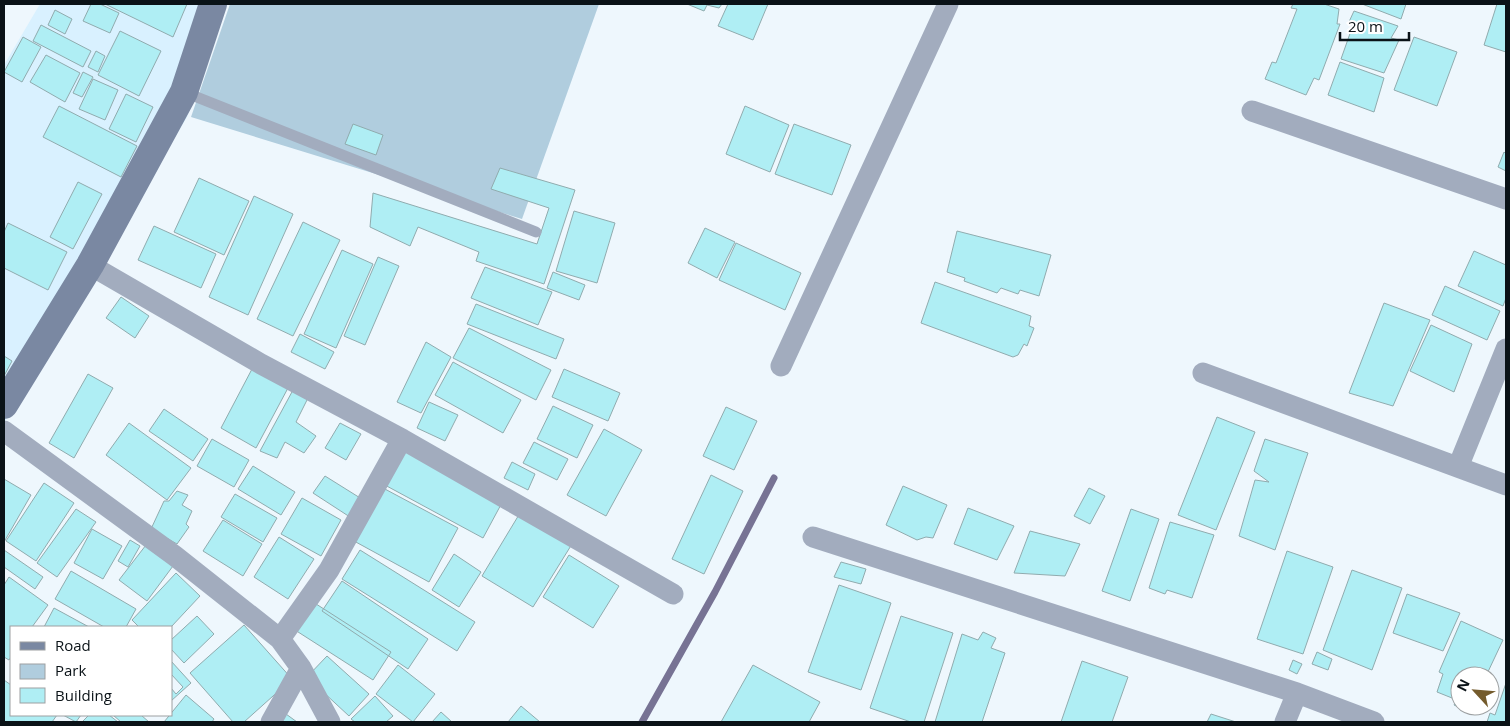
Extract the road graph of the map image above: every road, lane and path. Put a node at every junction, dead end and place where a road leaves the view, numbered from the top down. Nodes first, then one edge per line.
1 (213, 4) edge
2 (948, 4) edge
3 (184, 92) junction
4 (1252, 111) dead end
5 (1506, 199) edge
6 (536, 232) dead end
7 (90, 264) junction
8 (1506, 349) edge
9 (781, 366) dead end
10 (1203, 373) dead end
11 (4, 405) edge
12 (4, 431) edge
13 (402, 439) junction
14 (1458, 468) junction
15 (1506, 485) edge
16 (813, 536) dead end
17 (674, 594) dead end
18 (280, 639) junction
19 (301, 668) junction
20 (1297, 693) junction
21 (271, 722) edge
22 (330, 722) edge
23 (1285, 722) edge
24 (1374, 722) edge

1 - 3 main road
2 - 9 street
3 - 6 lane
3 - 7 main road
4 - 5 street
7 - 11 main road
7 - 13 street
8 - 14 street
10 - 14 street
12 - 18 street
13 - 17 street
13 - 18 street
14 - 15 street
16 - 20 street
18 - 19 street
19 - 21 street
19 - 22 street
20 - 23 street
20 - 24 street

